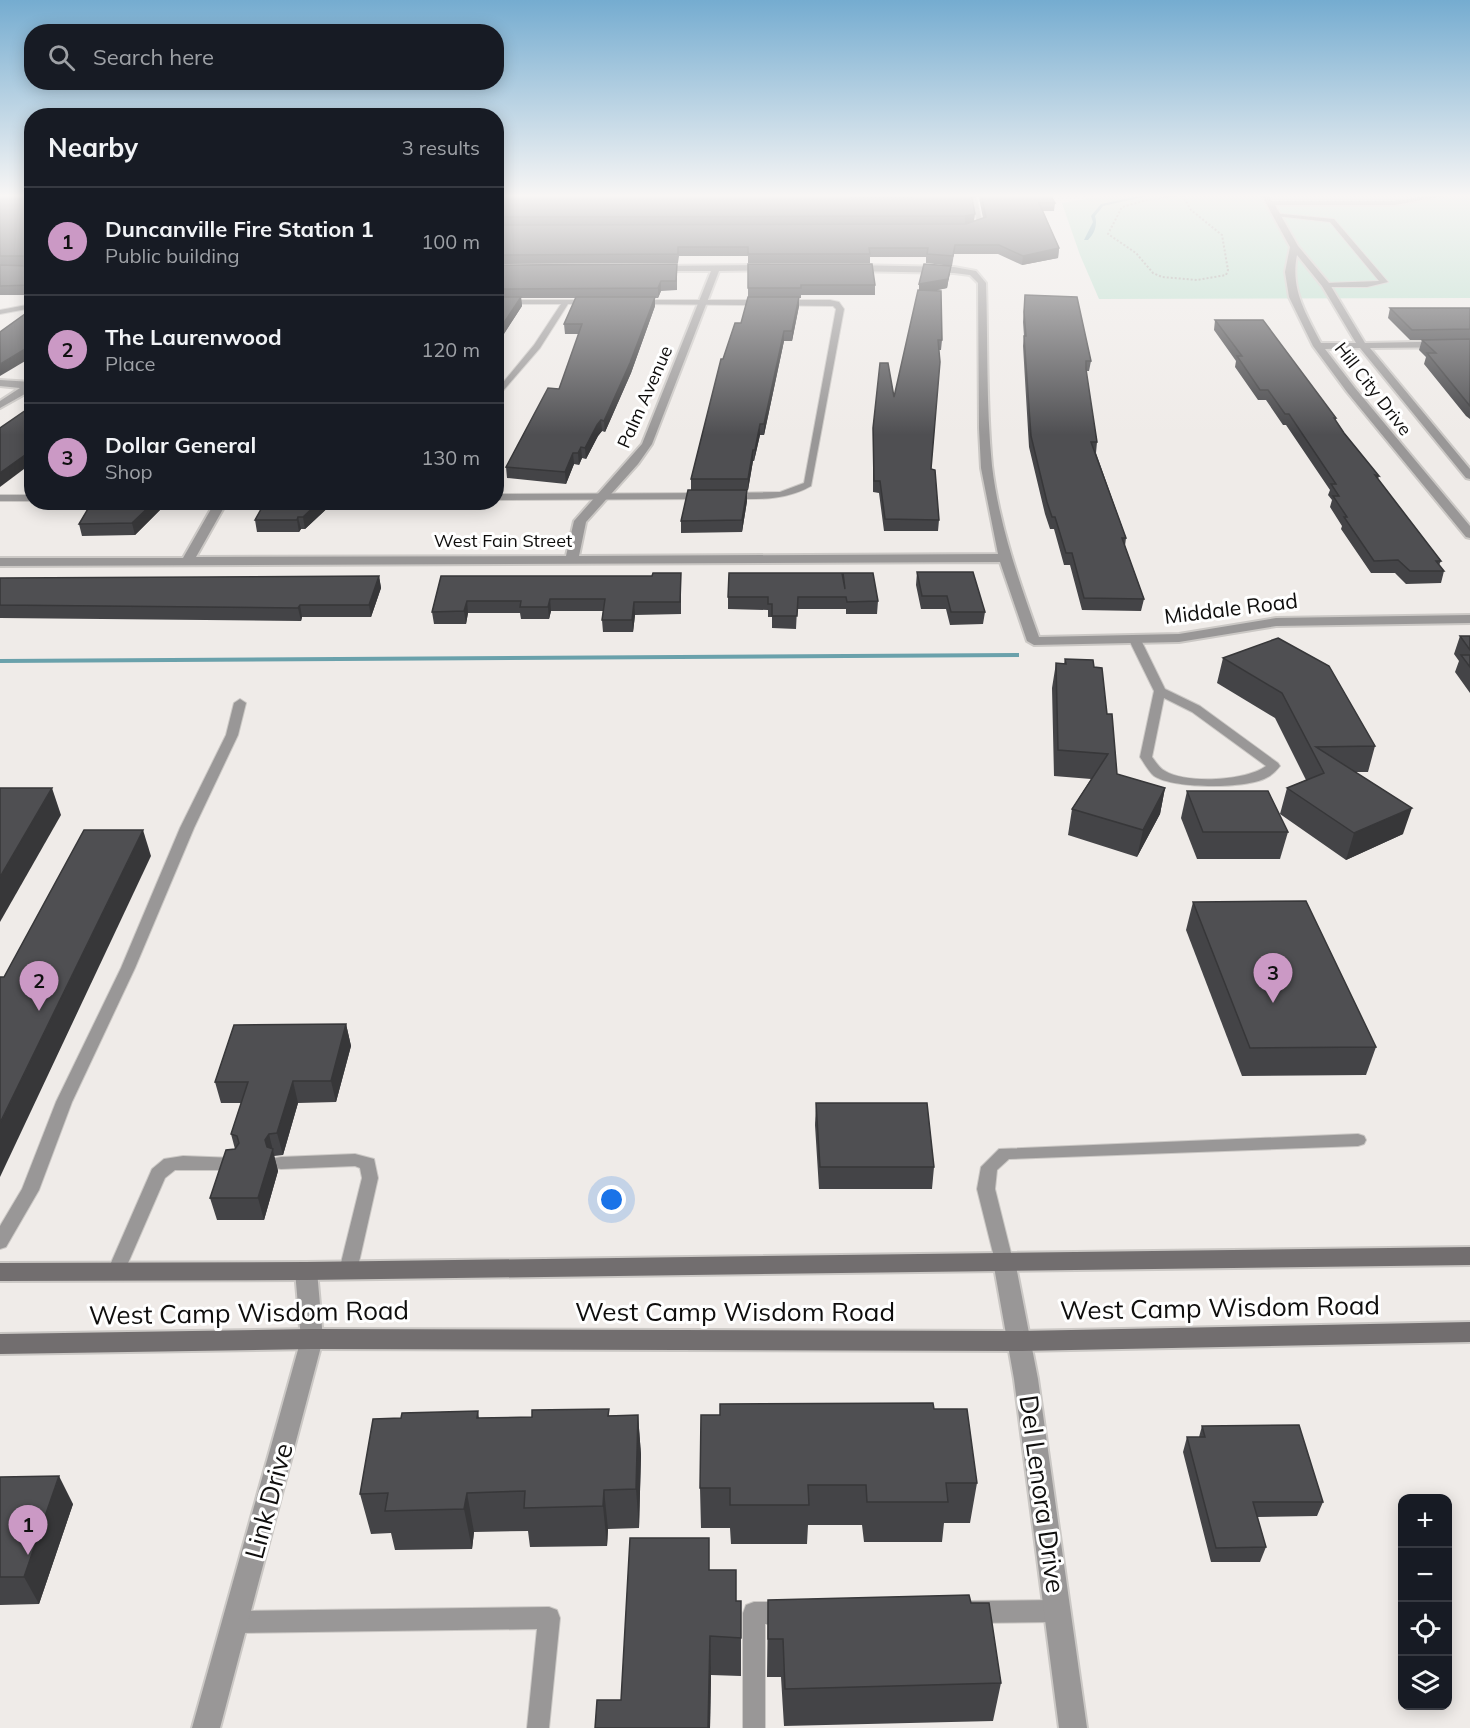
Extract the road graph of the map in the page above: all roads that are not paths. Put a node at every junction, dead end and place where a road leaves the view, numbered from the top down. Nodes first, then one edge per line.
1 (714, 275) edge
2 (974, 275) edge
3 (1289, 275) edge
4 (1317, 275) edge
5 (1378, 275) edge
6 (1326, 285) junction
7 (504, 302) edge
8 (566, 302) junction
9 (600, 302) edge
10 (623, 302) edge
11 (704, 302) junction
12 (24, 308) edge
13 (0, 312) edge
14 (1470, 344) edge
15 (1318, 345) junction
16 (1362, 345) junction
17 (0, 383) edge
18 (24, 385) edge
19 (504, 387) edge
20 (24, 390) edge
21 (0, 405) edge
22 (1470, 476) edge
23 (504, 497) edge
24 (602, 497) junction
25 (0, 498) edge
26 (24, 498) edge
27 (217, 510) edge
28 (1470, 534) edge
29 (572, 558) junction
30 (1005, 558) junction
31 (187, 561) junction
32 (0, 562) edge
33 (1470, 619) edge
34 (1135, 640) junction
35 (1160, 692) junction
36 (240, 703) dead end
37 (1358, 1140) dead end
38 (281, 1162) dead end
39 (235, 1164) edge
40 (0, 1242) edge
41 (1470, 1256) edge
42 (1004, 1261) junction
43 (306, 1271) junction
44 (348, 1271) junction
45 (0, 1272) edge
46 (116, 1272) junction
47 (1470, 1332) edge
48 (312, 1339) junction
49 (1021, 1341) junction
50 (0, 1344) edge
51 (1057, 1611) junction
52 (801, 1612) edge
53 (952, 1612) edge
54 (237, 1622) junction
55 (206, 1728) edge
56 (538, 1728) edge
57 (754, 1728) edge
58 (1073, 1728) edge

1 - 11 street, Palm Avenue
2 - 30 street
3 - 15 street, Hill City Drive
4 - 6 street, Hill City Drive
5 - 6 lane
6 - 16 street, Hill City Drive
7 - 8 lane
8 - 9 lane
8 - 19 lane
10 - 11 lane
11 - 24 street, Palm Avenue
11 - 24 lane
12 - 13 lane
14 - 16 street
15 - 16 street
15 - 28 street, Hill City Drive
16 - 22 street, Hill City Drive
17 - 18 street
20 - 21 street
23 - 24 lane
24 - 29 street, Palm Avenue
25 - 26 lane
27 - 31 street
29 - 30 street, West Fain Street
29 - 31 street, West Fain Street
30 - 34 street, Middale Road
31 - 32 street, West Fain Street
33 - 34 street, Middale Road
34 - 35 lane
35 - 35 lane
36 - 40 lane
37 - 42 lane
38 - 44 lane
39 - 46 lane
41 - 42 main road, West Camp Wisdom Road
42 - 44 main road, West Camp Wisdom Road
42 - 49 street, Del Lenora Drive
43 - 44 main road, West Camp Wisdom Road
43 - 46 main road, West Camp Wisdom Road
43 - 48 street, Link Drive
45 - 46 main road, West Camp Wisdom Road
47 - 49 main road, West Camp Wisdom Road
48 - 49 main road, West Camp Wisdom Road
48 - 50 main road, West Camp Wisdom Road
48 - 54 street, Link Drive
49 - 51 street, Del Lenora Drive
51 - 53 lane
51 - 58 street, Del Lenora Drive
52 - 57 lane
54 - 55 street, Link Drive
54 - 56 lane

